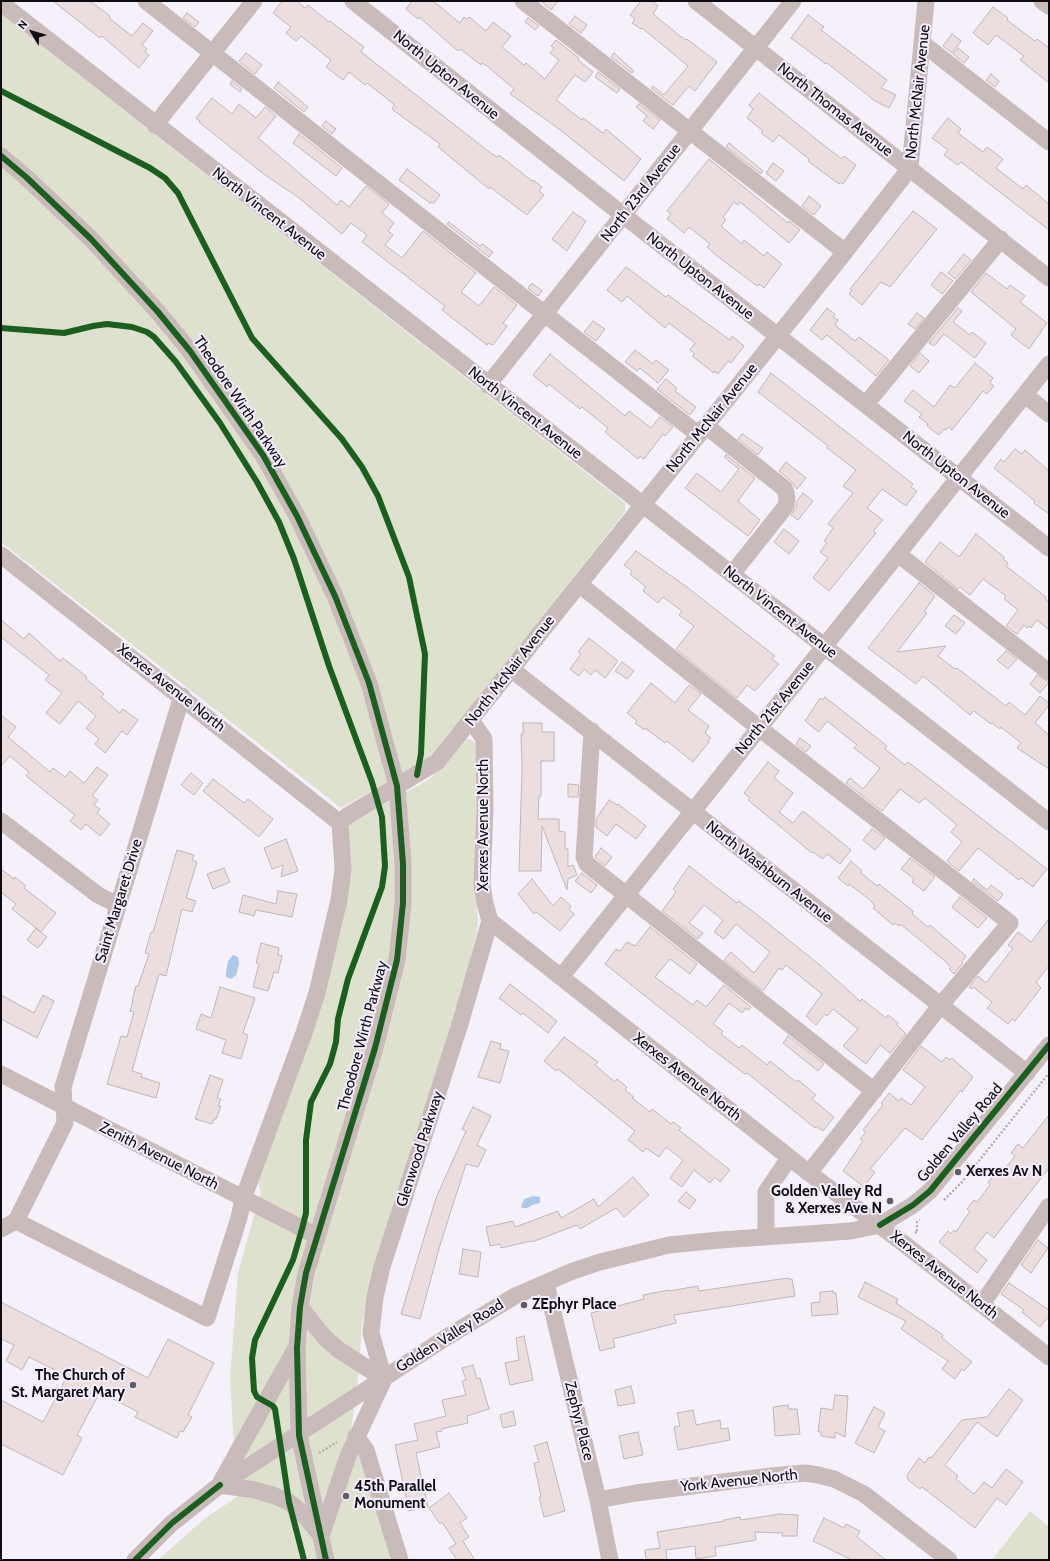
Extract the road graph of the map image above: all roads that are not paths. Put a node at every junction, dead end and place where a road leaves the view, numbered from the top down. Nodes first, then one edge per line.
1 (146, 1) edge
2 (254, 1) edge
3 (353, 1) edge
4 (523, 1) edge
5 (696, 1) edge
6 (793, 1) edge
7 (926, 1) edge
8 (1042, 1) edge
9 (1, 3) edge
10 (1049, 6) edge
11 (922, 43) junction
12 (756, 48) junction
13 (211, 53) junction
14 (156, 125) junction
15 (690, 132) junction
16 (1049, 142) edge
17 (1, 156) edge
18 (910, 168) junction
19 (623, 216) junction
20 (1001, 239) junction
21 (845, 252) junction
22 (1049, 278) edge
23 (544, 315) junction
24 (777, 336) junction
25 (1049, 364) edge
26 (488, 385) junction
27 (1025, 395) junction
28 (866, 404) junction
29 (1049, 414) edge
30 (703, 430) junction
31 (959, 477) junction
32 (642, 505) junction
33 (1049, 548) edge
34 (898, 554) junction
35 (1, 555) edge
36 (732, 574) junction
37 (579, 584) junction
38 (824, 646) junction
39 (511, 669) junction
40 (1049, 672) edge
41 (182, 696) junction
42 (471, 720) junction
43 (759, 728) junction
44 (592, 731) junction
45 (397, 786) junction
46 (693, 812) junction
47 (1, 821) edge
48 (1049, 822) edge
49 (340, 823) junction
50 (626, 896) junction
51 (118, 905) junction
52 (490, 921) junction
53 (561, 977) junction
54 (940, 1006) junction
55 (1049, 1045) edge
56 (1027, 1073) junction
57 (1, 1074) edge
58 (874, 1091) junction
59 (64, 1107) junction
60 (789, 1158) junction
61 (809, 1173) junction
62 (243, 1199) junction
63 (1049, 1206) edge
64 (16, 1221) junction
65 (880, 1225) junction
66 (1, 1229) edge
67 (317, 1236) junction
68 (766, 1236) junction
69 (546, 1282) junction
70 (982, 1304) junction
71 (300, 1307) junction
72 (297, 1348) junction
73 (1049, 1357) edge
74 (384, 1378) junction
75 (298, 1435) junction
76 (349, 1438) junction
77 (220, 1485) junction
78 (598, 1500) junction
79 (321, 1536) junction
80 (135, 1560) edge
81 (326, 1560) edge
82 (400, 1560) edge
83 (610, 1560) edge
84 (949, 1560) edge

1 - 13 street
2 - 13 street
3 - 19 street, North Upton Avenue
4 - 15 street
5 - 12 street, North Thomas Avenue
6 - 12 street, North 23rd Avenue
7 - 11 street, North McNair Avenue
8 - 10 street
9 - 14 street, North Vincent Avenue
11 - 16 street
11 - 18 street, North McNair Avenue
12 - 15 street, North 23rd Avenue
12 - 18 street, North Thomas Avenue
13 - 14 street
13 - 23 street
14 - 26 street, North Vincent Avenue
15 - 19 street, North 23rd Avenue
15 - 21 street
17 - 45 street, Theodore Wirth Parkway
18 - 20 street, North Thomas Avenue
18 - 21 street, North McNair Avenue
19 - 23 street, North 23rd Avenue
19 - 24 street, North Upton Avenue
20 - 22 street, North Thomas Avenue
20 - 28 street
21 - 24 street, North McNair Avenue
23 - 26 street, North 23rd Avenue
23 - 30 street
24 - 28 street, North Upton Avenue
24 - 30 street, North McNair Avenue
25 - 27 street, North 21st Avenue
26 - 32 street, North Vincent Avenue
27 - 29 street
27 - 31 street, North 21st Avenue
28 - 31 street, North Upton Avenue
30 - 32 street, North McNair Avenue
30 - 36 street
31 - 33 street, North Upton Avenue
31 - 34 street, North 21st Avenue
32 - 36 street, North Vincent Avenue
32 - 37 street, North McNair Avenue
34 - 38 street, North 21st Avenue
34 - 40 street
35 - 41 street, Xerxes Avenue North
36 - 38 street, North Vincent Avenue
37 - 39 street, North McNair Avenue
37 - 43 street
38 - 43 street, North 21st Avenue
38 - 48 street, North Vincent Avenue
39 - 42 street, North McNair Avenue
39 - 44 street, North Washburn Avenue
41 - 49 street, Xerxes Avenue North
41 - 51 street, Saint Margaret Drive
42 - 45 street, North McNair Avenue
42 - 52 street, Xerxes Avenue North
43 - 46 street, North 21st Avenue
43 - 54 street
44 - 46 street, North Washburn Avenue
44 - 50 street
45 - 49 street
45 - 67 street, Theodore Wirth Parkway
46 - 50 street, North 21st Avenue
46 - 54 street, North Washburn Avenue
47 - 51 street
49 - 62 street
50 - 53 street, North 21st Avenue
50 - 58 street
51 - 59 street, Saint Margaret Drive
52 - 53 street, Xerxes Avenue North
52 - 74 street, Glenwood Parkway
53 - 60 street, Xerxes Avenue North
54 - 56 street, North Washburn Avenue
54 - 58 street
55 - 56 street, Golden Valley Road
56 - 65 street, Golden Valley Road
57 - 59 street, Zenith Avenue North
58 - 61 street
59 - 62 street, Zenith Avenue North
59 - 64 street, Saint Margaret Drive
60 - 61 street, Xerxes Avenue North
60 - 68 street
61 - 65 street, Xerxes Avenue North
62 - 64 street
62 - 67 street, Zenith Avenue North
63 - 70 street
64 - 66 street
65 - 68 street, Golden Valley Road
65 - 70 street, Xerxes Avenue North
67 - 71 street, Theodore Wirth Parkway
68 - 69 street, Golden Valley Road
69 - 74 street, Golden Valley Road
69 - 78 street, Zephyr Place
70 - 73 street, Xerxes Avenue North
71 - 72 street, Theodore Wirth Parkway
71 - 74 street
72 - 75 street, Theodore Wirth Parkway
72 - 77 street
74 - 75 street, Golden Valley Road
74 - 76 street
75 - 77 street, Golden Valley Road
75 - 79 street, Theodore Wirth Parkway
76 - 79 street
76 - 82 street
77 - 79 street
77 - 80 street, Golden Valley Road
78 - 83 street, Zephyr Place
78 - 84 street, York Avenue North
79 - 81 street, Theodore Wirth Parkway

